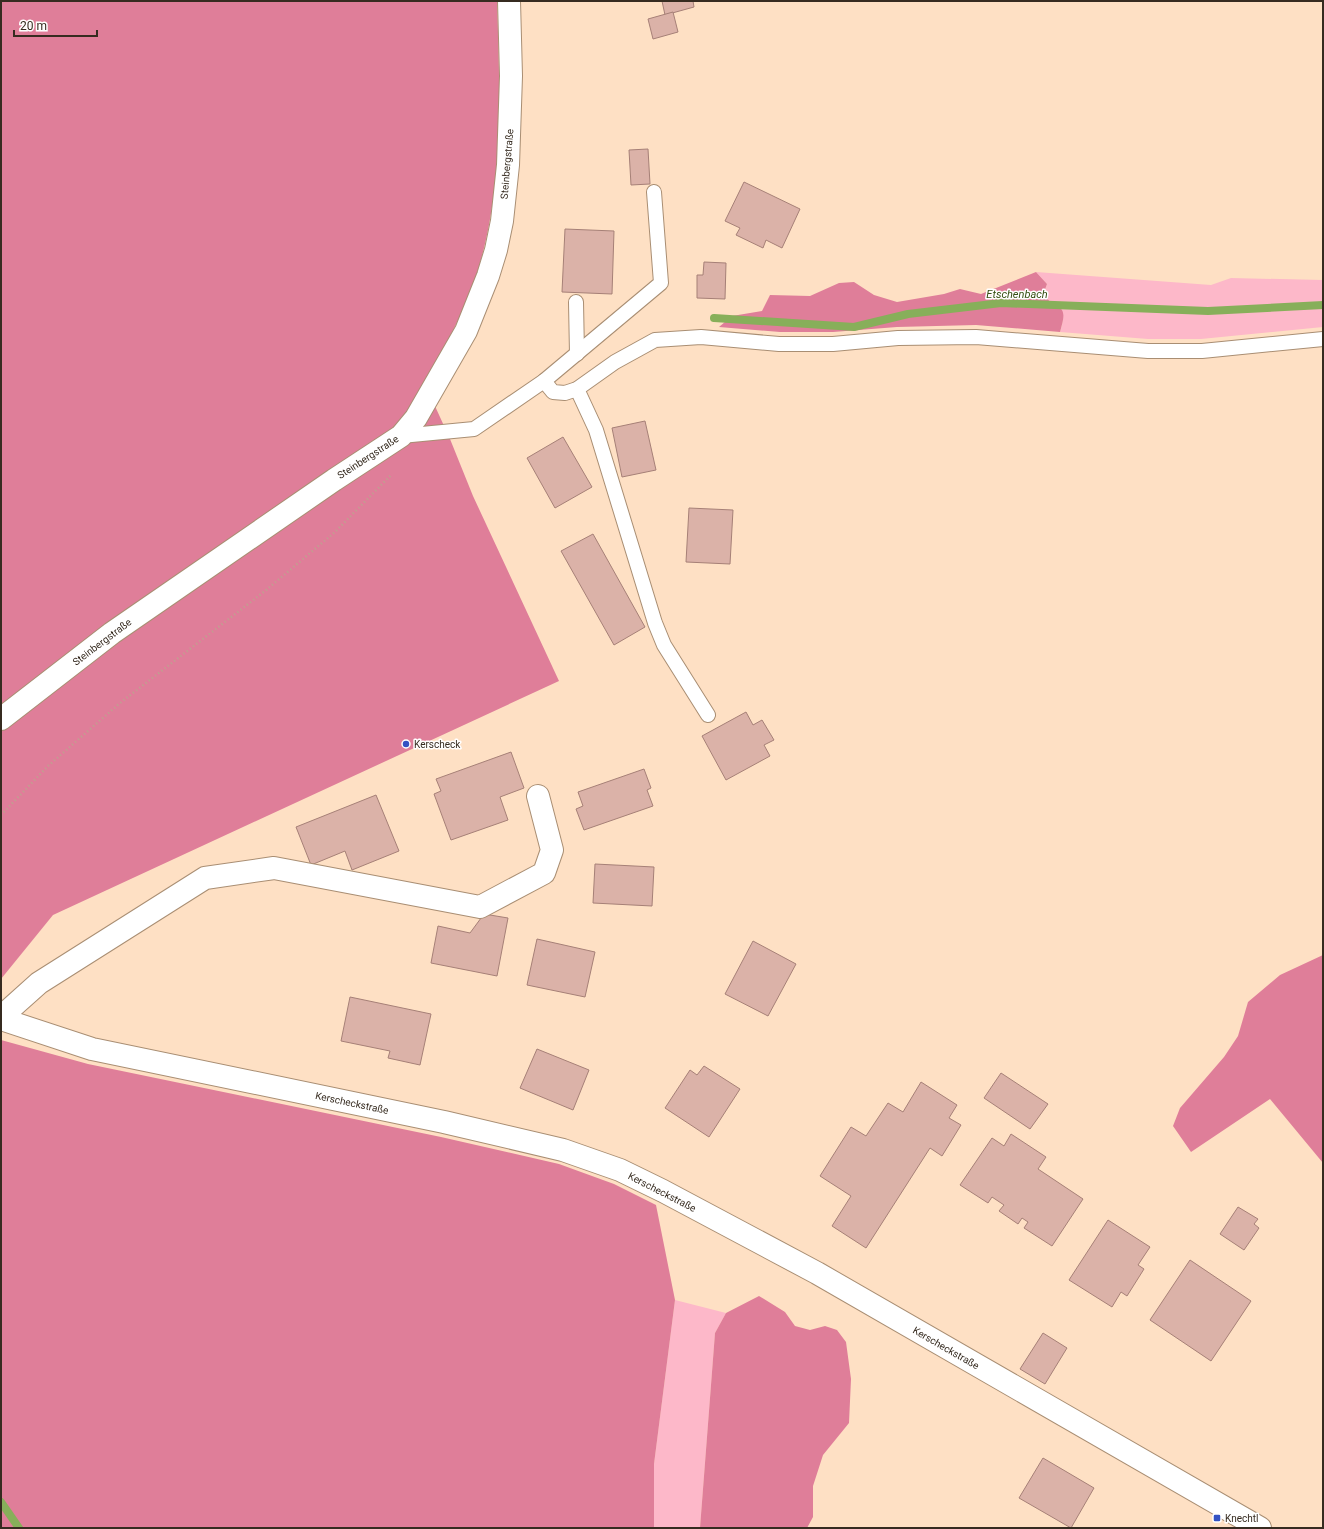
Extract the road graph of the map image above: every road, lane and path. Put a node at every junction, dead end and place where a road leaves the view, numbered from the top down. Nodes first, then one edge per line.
1 (509, 1) edge
2 (654, 192) dead end
3 (576, 302) dead end
4 (1323, 339) edge
5 (577, 354) junction
6 (544, 381) junction
7 (577, 389) junction
8 (405, 437) junction
9 (708, 715) dead end
10 (1, 719) edge
11 (538, 796) dead end
12 (1, 815) edge
13 (1, 1018) edge
14 (1260, 1528) edge

1 - 8 street, Steinbergstraße
2 - 5 lane
3 - 5 lane
4 - 7 lane
5 - 6 lane
6 - 7 lane
6 - 8 lane
7 - 9 lane
8 - 10 street, Steinbergstraße
8 - 12 path
11 - 13 street, Kerscheckstraße
13 - 14 street, Kerscheckstraße

